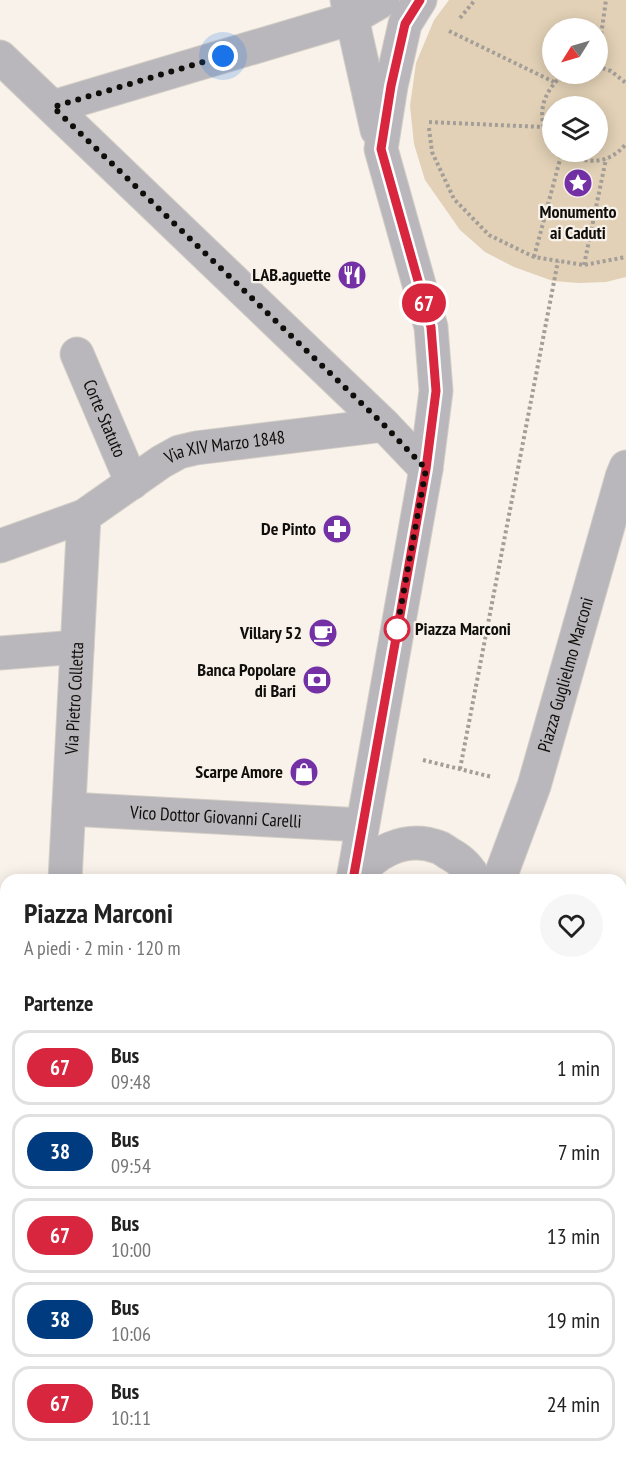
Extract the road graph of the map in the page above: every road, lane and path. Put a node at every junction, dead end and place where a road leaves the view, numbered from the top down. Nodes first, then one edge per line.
1 (383, 0) edge
2 (420, 0) edge
3 (475, 0) edge
4 (606, 0) edge
5 (349, 9) edge
6 (604, 18) edge
7 (449, 31) junction
8 (444, 40) dead end
9 (0, 57) edge
10 (608, 70) edge
11 (542, 76) edge
12 (626, 83) edge
13 (53, 107) junction
14 (429, 111) dead end
15 (428, 122) junction
16 (542, 127) edge
17 (625, 147) edge
18 (381, 149) junction
19 (608, 158) edge
20 (558, 162) edge
21 (605, 162) edge
22 (534, 257) junction
23 (626, 257) edge
24 (558, 261) junction
25 (584, 265) junction
26 (77, 354) dead end
27 (384, 425) junction
28 (626, 467) edge
29 (426, 469) junction
30 (132, 483) junction
31 (84, 516) junction
32 (0, 546) edge
33 (77, 647) junction
34 (0, 653) edge
35 (423, 760) dead end
36 (460, 769) junction
37 (500, 779) dead end
38 (69, 809) junction
39 (362, 825) junction
40 (65, 874) edge
41 (355, 874) edge
42 (358, 874) edge
43 (472, 874) edge
44 (501, 874) edge

1 - 5 street
2 - 18 street
3 - 7 path
4 - 6 path
5 - 13 street
5 - 18 street
7 - 8 path
7 - 11 path
9 - 13 street
10 - 12 path
13 - 27 street
14 - 15 path
15 - 16 path
15 - 22 path
17 - 19 path
18 - 29 street
20 - 22 path
21 - 25 path
22 - 24 path
23 - 25 path
24 - 25 path
24 - 36 path
26 - 30 street, Corte Statuto
27 - 29 street
27 - 30 street, Via XIV Marzo 1848
28 - 44 street, Piazza Guglielmo Marconi
29 - 39 street
30 - 31 street, Via XIV Marzo 1848
31 - 32 street, Via XIV Marzo 1848
31 - 33 street, Via Pietro Colletta
33 - 34 street
33 - 38 street, Via Pietro Colletta
35 - 36 path
36 - 37 path
38 - 39 street, Vico Dottor Giovanni Carelli
38 - 40 street, Via Pietro Colletta
39 - 41 street
42 - 43 street

